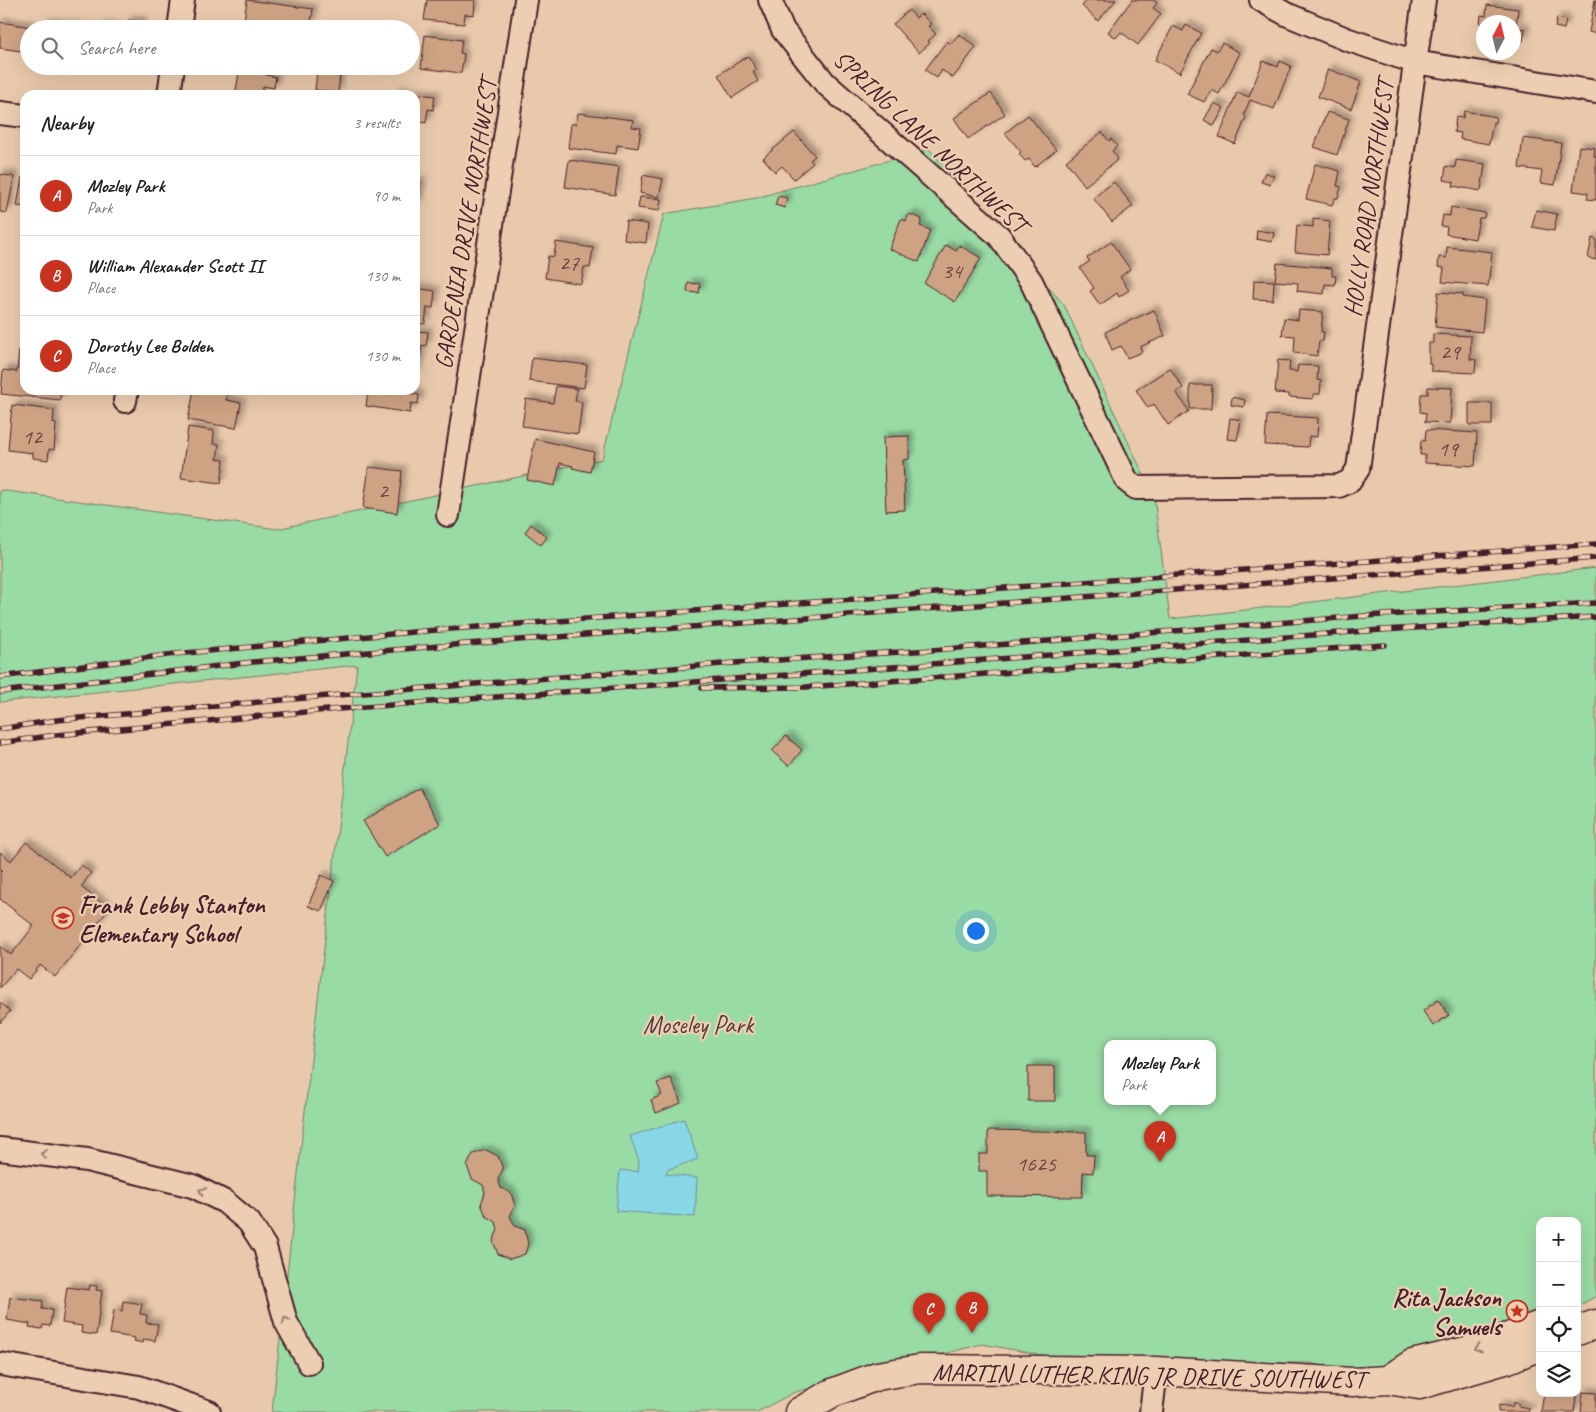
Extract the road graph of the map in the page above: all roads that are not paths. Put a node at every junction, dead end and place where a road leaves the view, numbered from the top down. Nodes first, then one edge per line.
1 (183, 0) edge
2 (526, 0) edge
3 (770, 0) edge
4 (1261, 0) edge
5 (1424, 0) edge
6 (180, 20) edge
7 (1415, 62) junction
8 (172, 75) edge
9 (170, 90) edge
10 (1596, 92) edge
11 (0, 113) edge
12 (20, 115) edge
13 (1367, 404) joint
14 (448, 515) dead end
15 (0, 1149) edge
16 (1596, 1304) edge
17 (1581, 1310) edge
18 (1596, 1324) edge
19 (1536, 1327) edge
20 (1581, 1330) edge
21 (1536, 1348) edge
22 (309, 1363) dead end
23 (0, 1364) edge
24 (1156, 1371) junction
25 (1388, 1380) junction
26 (209, 1412) edge
27 (799, 1412) edge
28 (1151, 1412) edge

1 - 6 street
2 - 14 street, GARDENIA DRIVE NORTHWEST
3 - 13 street, SPRING LANE NORTHWEST
4 - 7 street
5 - 7 street, HOLLY ROAD NORTHWEST
7 - 10 street
7 - 13 street, HOLLY ROAD NORTHWEST
8 - 9 street
11 - 12 street
22 -> 15 street
16 - 17 main road
18 - 20 main road
19 -> 25 main road, MARTIN LUTHER KING JR DRIVE SOUTHWEST
21 - 25 main road, MARTIN LUTHER KING JR DRIVE SOUTHWEST
23 - 26 street
24 - 25 main road, MARTIN LUTHER KING JR DRIVE SOUTHWEST
24 - 27 main road, MARTIN LUTHER KING JR DRIVE SOUTHWEST
24 - 28 street

